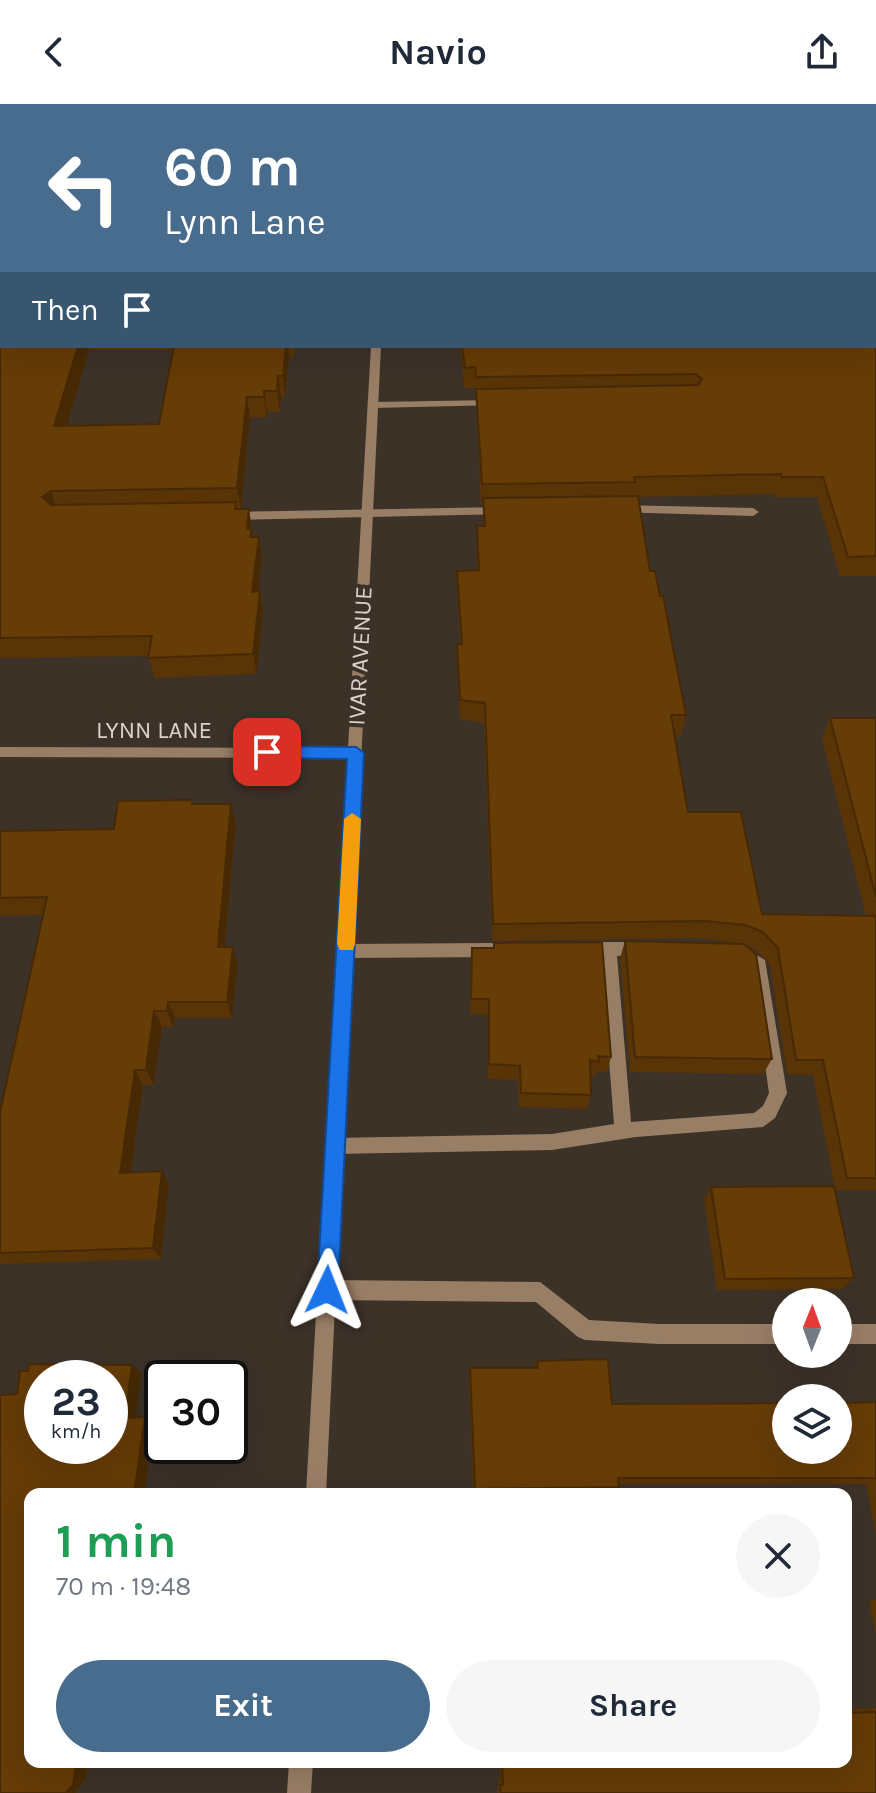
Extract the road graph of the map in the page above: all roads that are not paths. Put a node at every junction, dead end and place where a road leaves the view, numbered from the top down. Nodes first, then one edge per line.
1 (376, 348) edge
2 (515, 403) edge
3 (373, 405) junction
4 (608, 509) edge
5 (513, 511) edge
6 (753, 512) dead end
7 (367, 516) junction
8 (210, 517) edge
9 (0, 752) edge
10 (356, 753) junction
11 (516, 949) edge
12 (562, 949) edge
13 (608, 949) junction
14 (654, 949) edge
15 (346, 951) junction
16 (727, 951) edge
17 (623, 1131) junction
18 (334, 1146) junction
19 (327, 1290) junction
20 (772, 1334) edge
21 (852, 1334) edge
22 (876, 1334) edge
23 (316, 1488) edge
24 (301, 1768) edge
25 (299, 1793) edge

1 - 3 street, IVAR AVENUE
2 - 3 street
3 - 7 street, IVAR AVENUE
4 - 6 street
5 - 7 street
7 - 8 street
7 - 10 street, IVAR AVENUE
9 - 10 street, LYNN LANE
10 - 15 street, IVAR AVENUE
11 - 15 street
12 - 13 street
13 - 14 street
13 - 17 street
15 - 18 street, IVAR AVENUE
16 - 17 street
17 - 18 street
18 - 19 street, IVAR AVENUE
19 - 20 street
19 - 23 street, IVAR AVENUE
21 - 22 street
24 - 25 street

